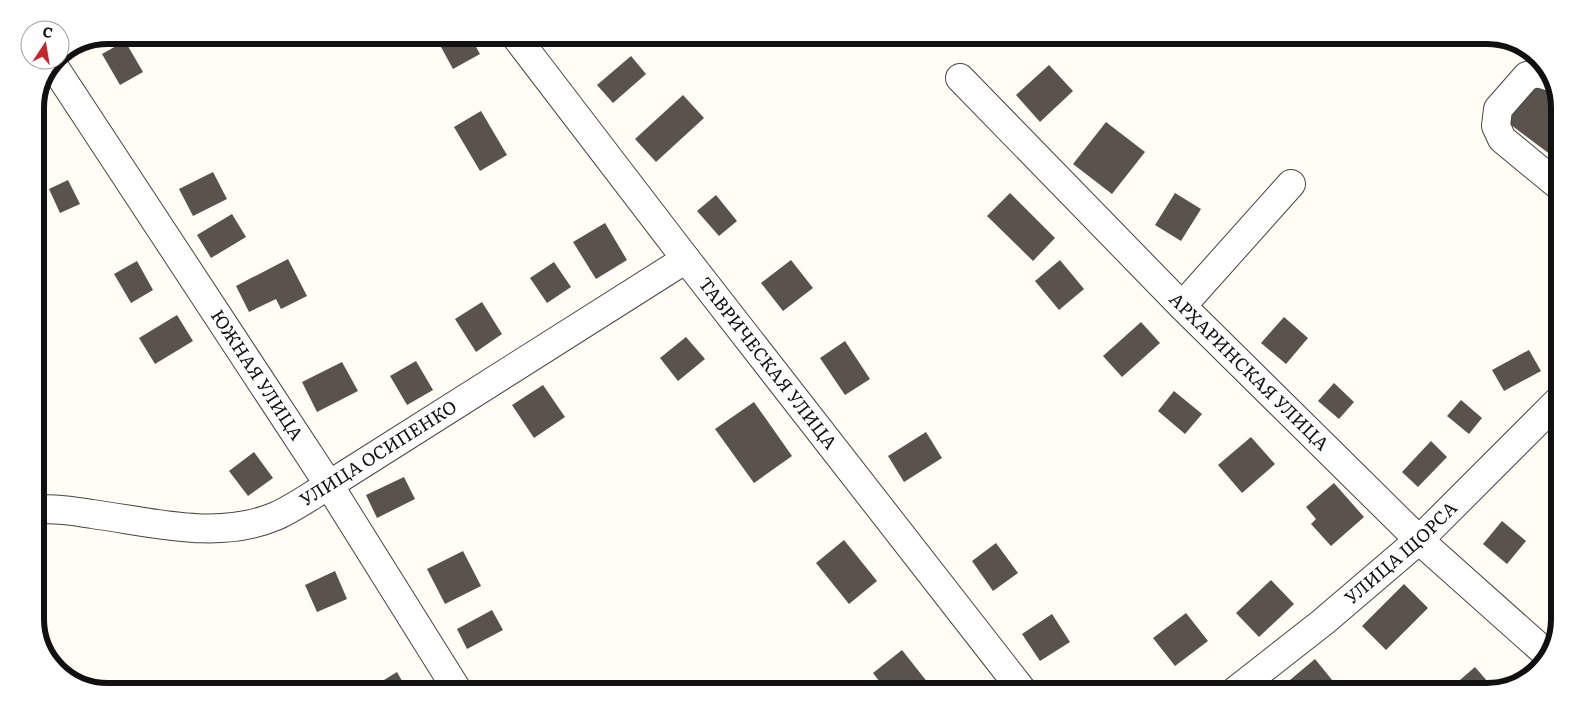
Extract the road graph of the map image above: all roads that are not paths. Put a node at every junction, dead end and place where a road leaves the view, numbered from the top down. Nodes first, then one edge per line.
1 (521, 44) edge
2 (56, 71) edge
3 (1541, 74) edge
4 (960, 78) dead end
5 (1551, 179) edge
6 (1291, 184) dead end
7 (686, 259) junction
8 (1182, 306) junction
9 (1551, 408) edge
10 (329, 485) junction
11 (44, 510) edge
12 (1419, 540) junction
13 (1543, 650) edge
14 (453, 683) edge
15 (1017, 683) edge
16 (1245, 683) edge

1 - 7 street, ТАВРИЧЕСКАЯ УЛИЦА
2 - 10 street, ЮЖНАЯ УЛИЦА
3 - 5 street
4 - 8 street, АРХАРИНСКАЯ УЛИЦА
6 - 8 street
7 - 10 street, УЛИЦА ОСИПЕНКО
7 - 15 street, ТАВРИЧЕСКАЯ УЛИЦА
8 - 12 street, АРХАРИНСКАЯ УЛИЦА
9 - 12 street, УЛИЦА ЩОРСА
10 - 11 street, УЛИЦА ОСИПЕНКО
10 - 14 street, ЮЖНАЯ УЛИЦА
12 - 13 street, АРХАРИНСКАЯ УЛИЦА
12 - 16 street, УЛИЦА ЩОРСА

